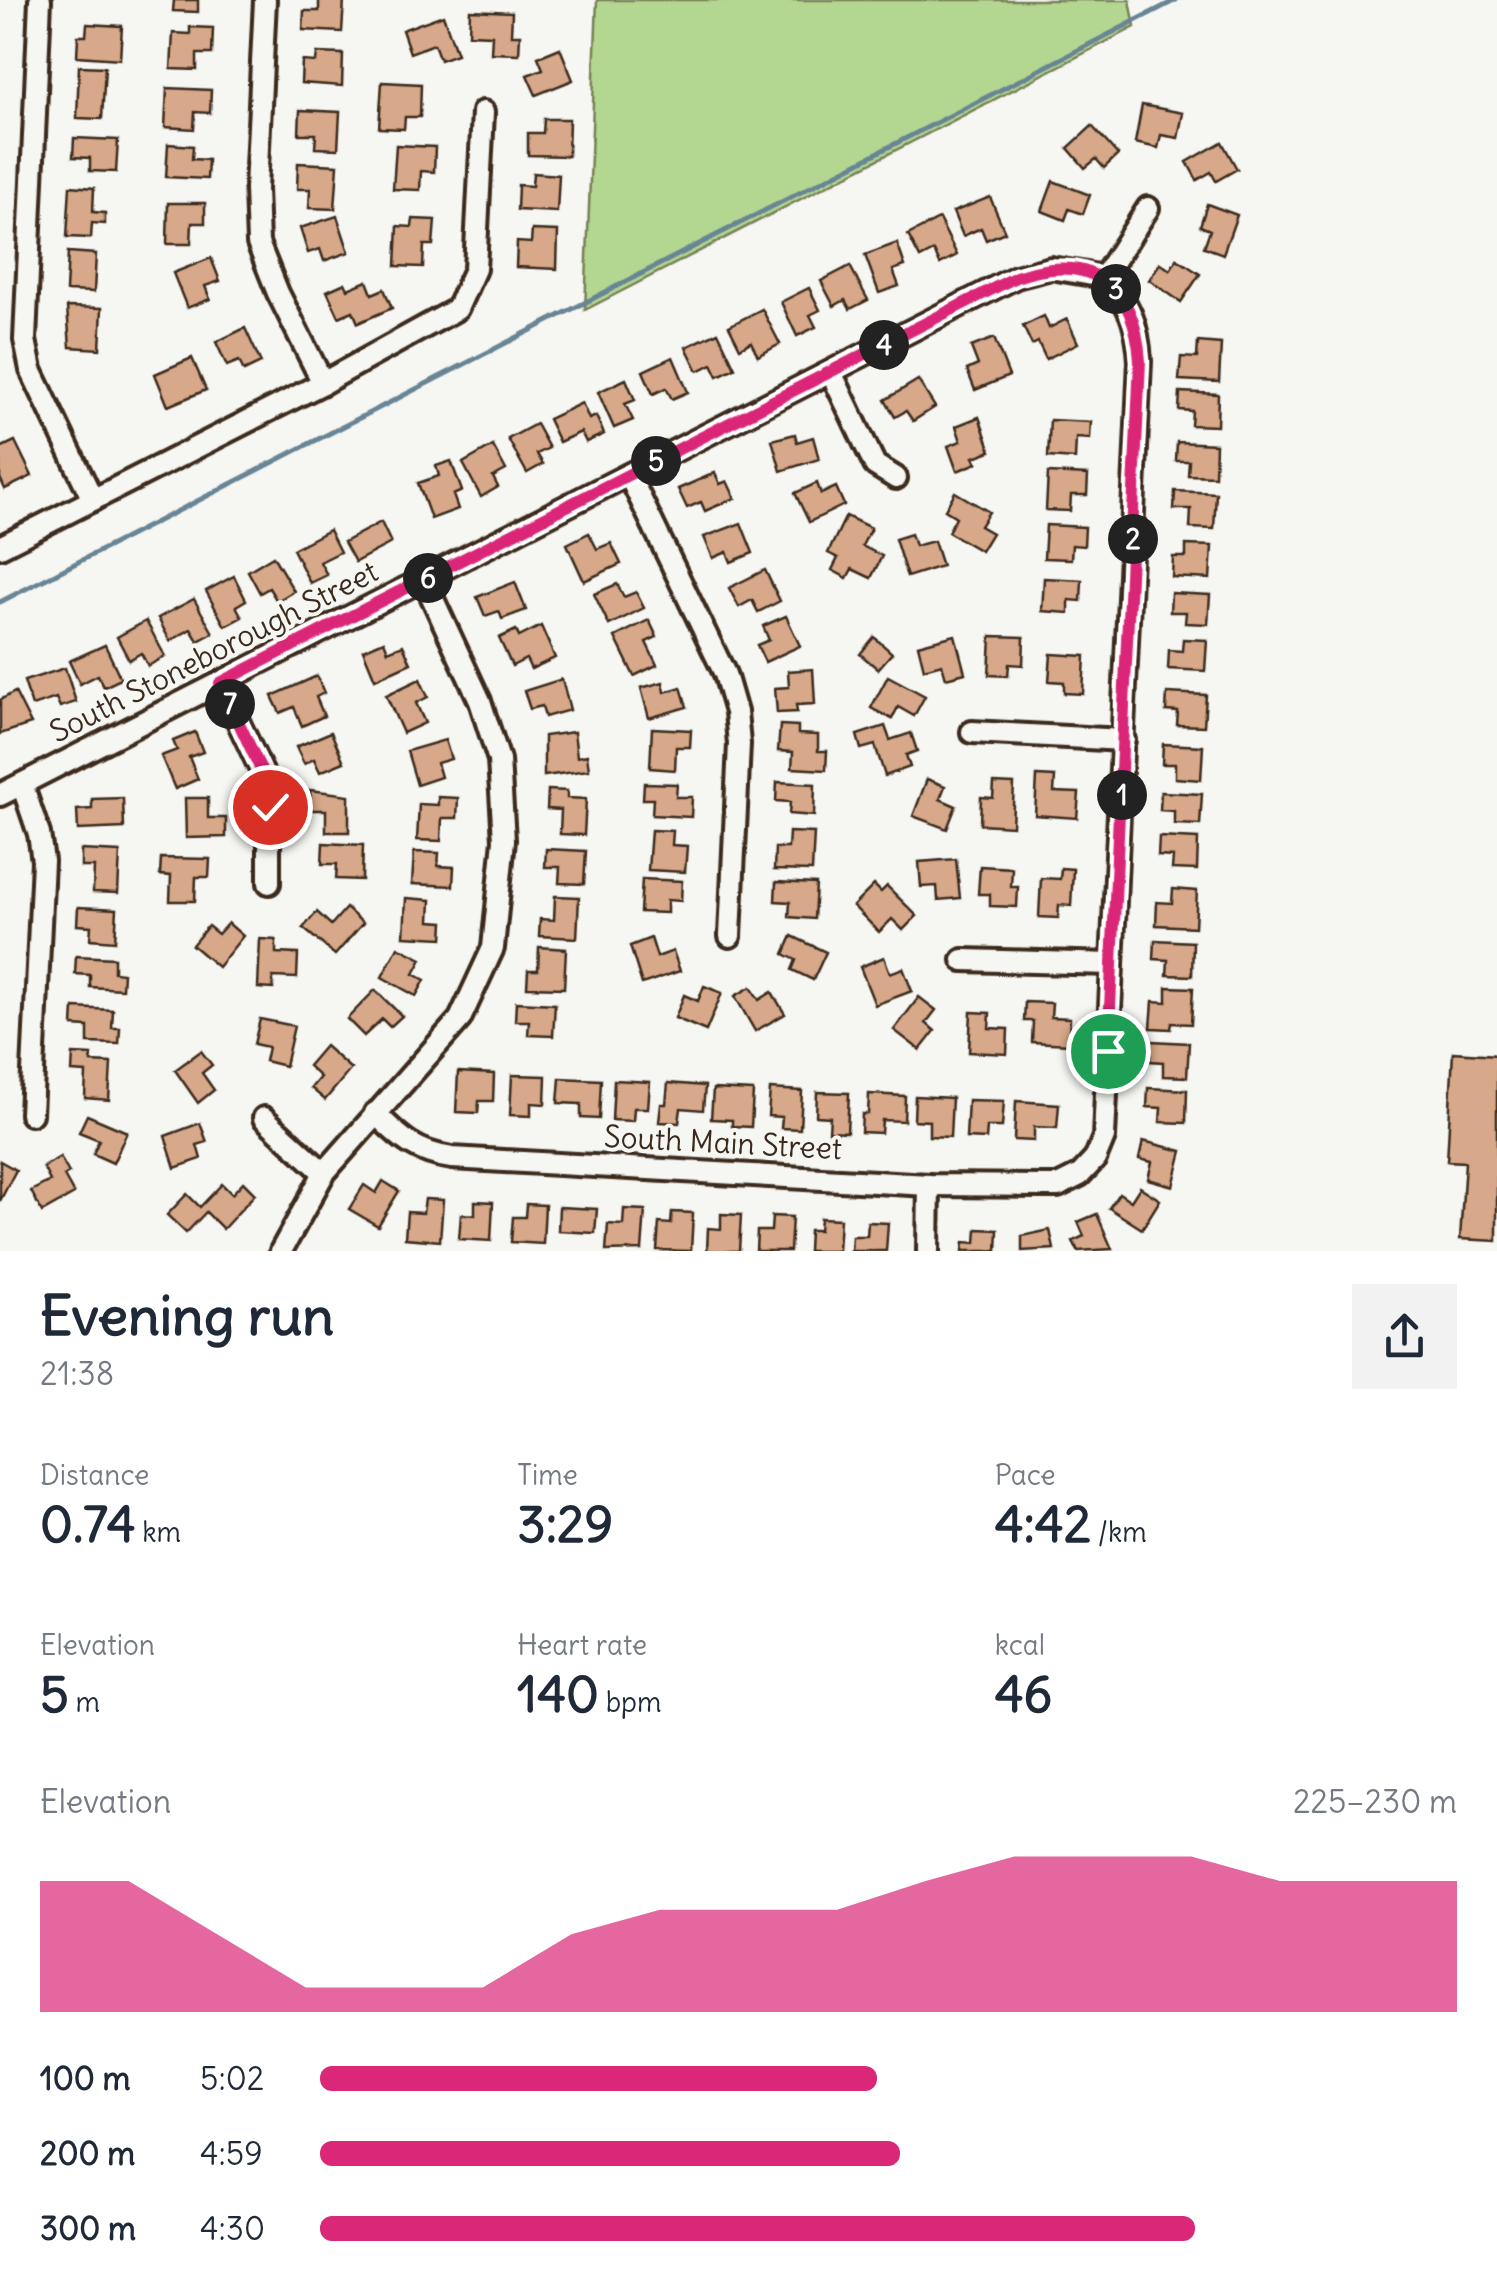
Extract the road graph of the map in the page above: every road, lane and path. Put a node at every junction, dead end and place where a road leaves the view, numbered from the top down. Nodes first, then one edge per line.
1 (40, 0) edge
2 (265, 0) edge
3 (483, 112) dead end
4 (1148, 208) dead end
5 (1104, 277) junction
6 (831, 372) junction
7 (323, 383) junction
8 (628, 475) junction
9 (896, 478) dead end
10 (94, 500) junction
11 (0, 547) edge
12 (424, 580) junction
13 (220, 683) junction
14 (972, 732) dead end
15 (1124, 740) junction
16 (22, 784) junction
17 (0, 795) edge
18 (270, 883) dead end
19 (730, 936) dead end
20 (963, 960) dead end
21 (1112, 964) junction
22 (375, 1113) junction
23 (31, 1114) dead end
24 (264, 1118) dead end
25 (324, 1173) junction
26 (929, 1185) junction
27 (281, 1251) edge
28 (928, 1251) edge

1 - 10 street
2 - 7 street
3 - 7 street
4 - 5 street
5 - 6 street, South Stoneborough Street
5 - 15 street
6 - 8 street, South Stoneborough Street
6 - 9 street
7 - 10 street
8 - 12 street, South Stoneborough Street
8 - 19 street
10 - 11 street
12 - 13 street, South Stoneborough Street
12 - 22 street
13 - 16 street, South Stoneborough Street
13 - 18 street
14 - 15 street
15 - 21 street
16 - 17 street, South Stoneborough Street
16 - 23 street
20 - 21 street
21 - 26 street, South Main Street
22 - 25 street
22 - 26 street, South Main Street
24 - 25 street
25 - 27 street
26 - 28 street

